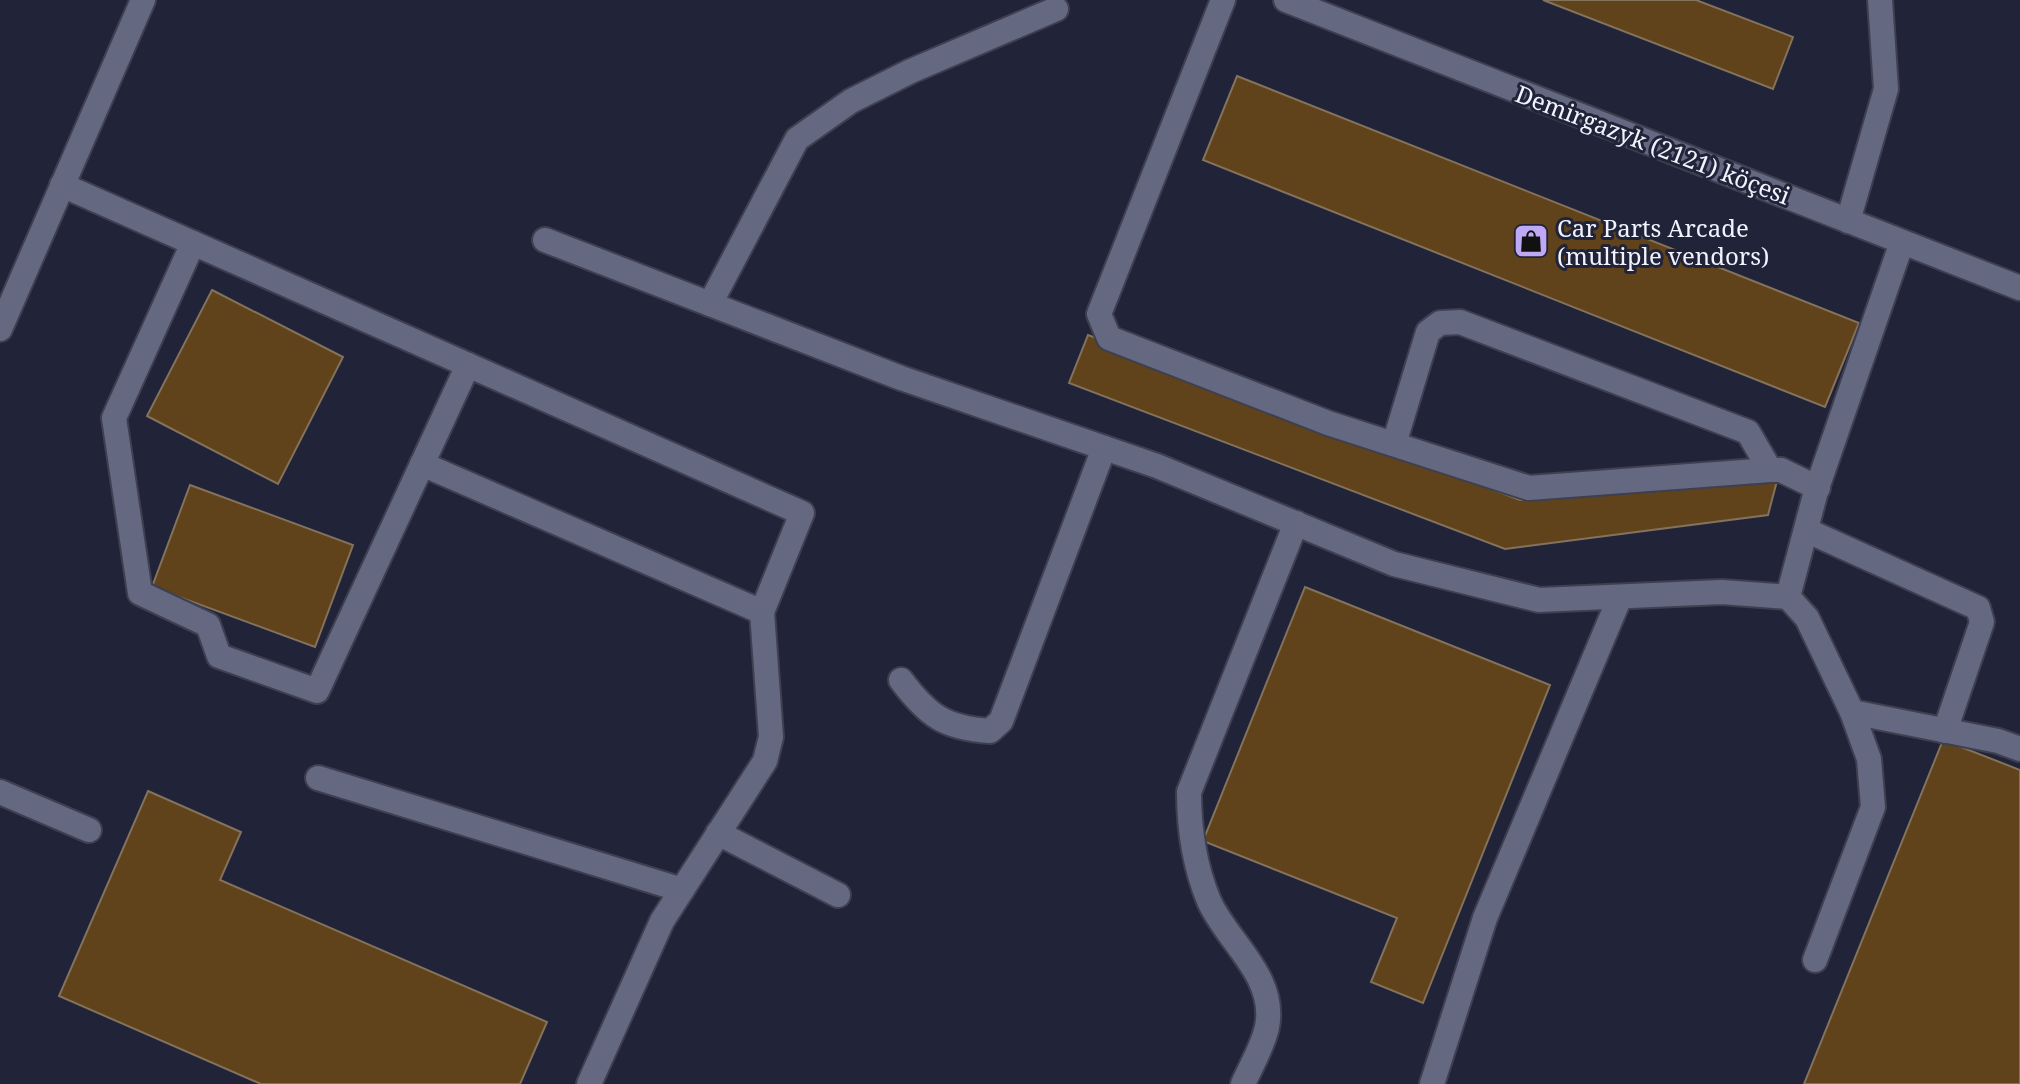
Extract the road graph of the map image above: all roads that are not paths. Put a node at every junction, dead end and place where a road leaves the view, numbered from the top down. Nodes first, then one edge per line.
1 (143, 0) edge
2 (1223, 0) edge
3 (1286, 0) edge
4 (1880, 0) edge
5 (1056, 9) dead end
6 (62, 185) junction
7 (1848, 221) junction
8 (545, 240) dead end
9 (1902, 242) junction
10 (193, 243) junction
11 (2020, 288) edge
12 (710, 304) junction
13 (0, 329) edge
14 (468, 365) junction
15 (1394, 444) junction
16 (1104, 448) junction
17 (422, 464) junction
18 (1770, 470) junction
19 (1818, 488) junction
20 (1296, 523) junction
21 (1808, 531) junction
22 (1620, 597) junction
23 (1788, 597) junction
24 (762, 612) junction
25 (901, 680) dead end
26 (1852, 712) junction
27 (1945, 731) junction
28 (2020, 749) edge
29 (318, 778) dead end
30 (0, 792) edge
31 (89, 830) dead end
32 (718, 833) junction
33 (682, 890) junction
34 (838, 895) dead end
35 (1815, 960) dead end
36 (589, 1084) edge
37 (1243, 1084) edge
38 (1432, 1084) edge

1 - 6 street
2 - 15 street
3 - 7 street, Demirgazyk (2121) köçesi
4 - 7 street
5 - 12 street
6 - 10 street
6 - 13 street
7 - 9 street, Demirgazyk (2121) köçesi
8 - 12 street
9 - 11 street, Demirgazyk (2121) köçesi
9 - 19 street
10 - 14 street
10 - 17 street
12 - 16 street
14 - 17 street
14 - 24 street
15 - 18 street
15 - 18 street
16 - 20 street
16 - 25 street
17 - 24 street
18 - 19 street
19 - 21 street
20 - 22 street
20 - 37 street
21 - 23 street
21 - 27 street
22 - 23 street
22 - 38 street
23 - 26 street
24 - 32 street
26 - 27 street
26 - 35 street
27 - 28 street
29 - 33 street
30 - 31 street
32 - 33 street
32 - 34 street
33 - 36 street

